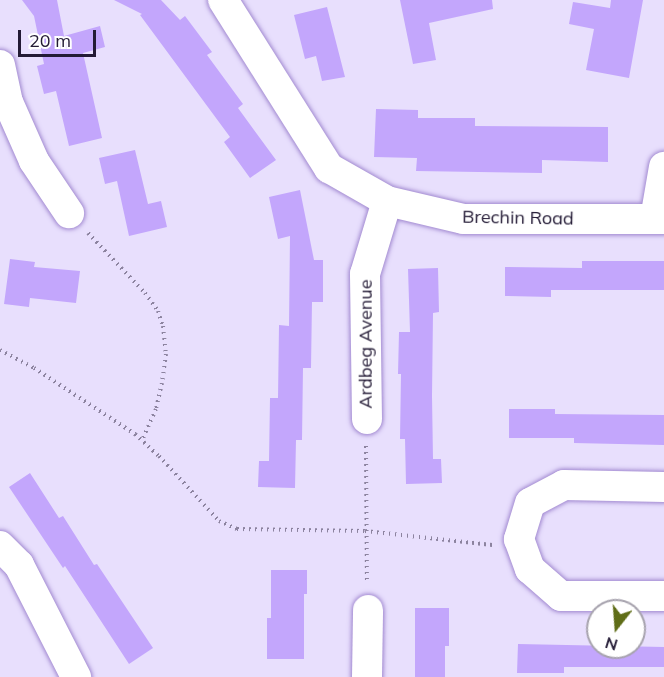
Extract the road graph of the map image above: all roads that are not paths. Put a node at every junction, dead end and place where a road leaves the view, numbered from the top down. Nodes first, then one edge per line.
1 (223, 0) edge
2 (0, 65) edge
3 (664, 167) edge
4 (387, 201) junction
5 (69, 213) road end
6 (660, 219) edge
7 (367, 419) road end
8 (664, 487) edge
9 (0, 546) edge
10 (664, 596) edge
11 (368, 610) road end
12 (76, 677) edge
13 (367, 677) edge

1 - 4 street, Brechin Road
2 - 5 street
3 - 6 street
4 - 6 street, Brechin Road
4 - 7 street, Ardbeg Avenue
8 - 10 street
9 - 12 street
11 - 13 street

